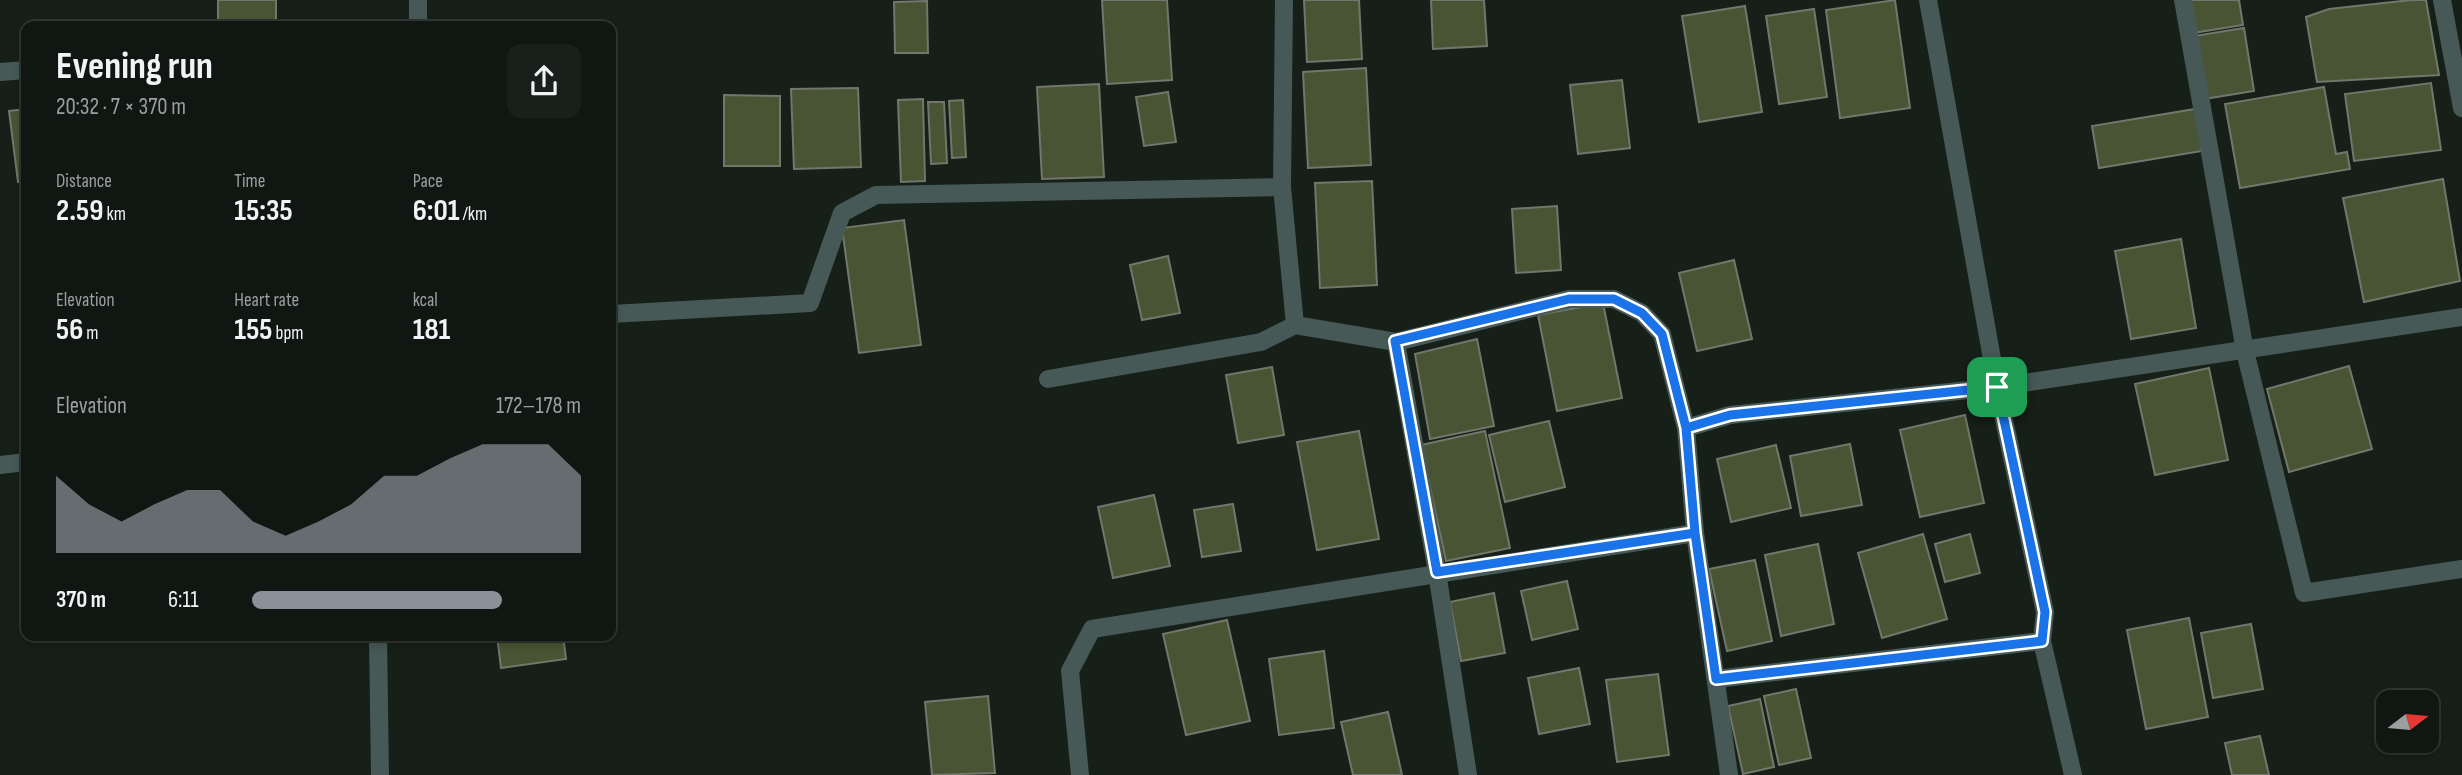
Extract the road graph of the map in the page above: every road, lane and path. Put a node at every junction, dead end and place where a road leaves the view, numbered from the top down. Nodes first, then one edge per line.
1 (418, 0) edge
2 (1284, 0) edge
3 (1928, 0) edge
4 (2183, 0) edge
5 (2442, 0) edge
6 (418, 21) edge
7 (21, 70) edge
8 (0, 72) edge
9 (2462, 107) edge
10 (1282, 187) junction
11 (616, 314) edge
12 (2462, 317) edge
13 (1295, 325) junction
14 (1395, 341) junction
15 (2245, 351) junction
16 (1048, 379) dead end
17 (1997, 387) junction
18 (1686, 428) junction
19 (21, 463) edge
20 (0, 465) edge
21 (1695, 533) junction
22 (2462, 569) edge
23 (1437, 572) junction
24 (378, 641) edge
25 (2042, 641) junction
26 (1716, 679) junction
27 (380, 775) edge
28 (1080, 775) edge
29 (1468, 775) edge
30 (1729, 775) edge
31 (2073, 775) edge

1 - 6 street
2 - 10 street
3 - 17 street
4 - 15 street
5 - 9 street
7 - 8 street
10 - 11 street
10 - 13 street
12 - 15 street
13 - 14 street
13 - 16 street
14 - 18 street
14 - 23 street
15 - 17 street
15 - 22 street
17 - 18 street
17 - 25 street
18 - 21 street
19 - 20 street
21 - 23 street
21 - 26 street
23 - 28 street
23 - 29 street
24 - 27 street
25 - 26 street
25 - 31 street
26 - 30 street

